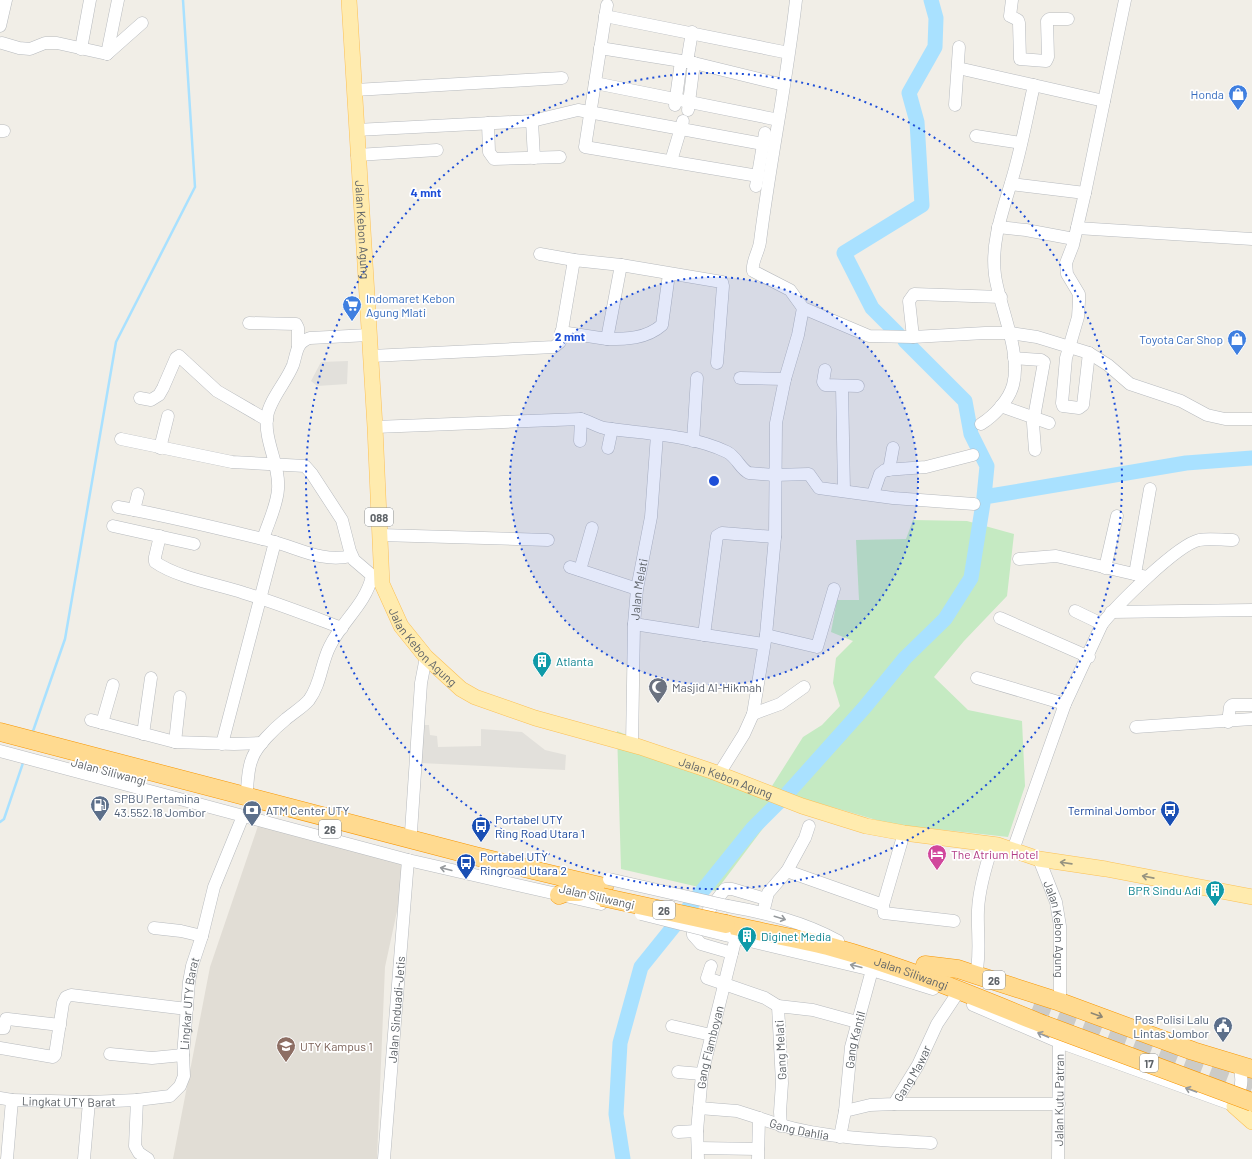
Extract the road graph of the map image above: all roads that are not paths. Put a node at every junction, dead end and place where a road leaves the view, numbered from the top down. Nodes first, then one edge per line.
1 (6, 0) edge
2 (90, 0) edge
3 (118, 0) edge
4 (349, 0) edge
5 (796, 0) edge
6 (1012, 0) edge
7 (1125, 0) edge
8 (1068, 18) dead end
9 (142, 23) dead end
10 (0, 26) edge
11 (692, 32) junction
12 (786, 32) dead end
13 (1, 44) edge
14 (959, 47) dead end
15 (600, 48) junction
16 (81, 49) junction
17 (784, 52) junction
18 (107, 54) junction
19 (687, 62) junction
20 (958, 68) junction
21 (562, 78) dead end
22 (595, 83) junction
23 (780, 84) junction
24 (1034, 85) junction
25 (355, 90) junction
26 (1104, 101) junction
27 (675, 102) junction
28 (955, 105) dead end
29 (590, 114) junction
30 (685, 116) junction
31 (532, 121) junction
32 (488, 123) junction
33 (356, 130) junction
34 (976, 136) dead end
35 (1021, 143) junction
36 (437, 150) dead end
37 (357, 155) junction
38 (560, 157) dead end
39 (534, 158) junction
40 (671, 162) junction
41 (1010, 184) junction
42 (1085, 193) junction
43 (998, 227) junction
44 (1075, 234) junction
45 (1252, 240) edge
46 (540, 254) dead end
47 (574, 260) junction
48 (621, 265) junction
49 (669, 274) junction
50 (1001, 297) junction
51 (803, 308) junction
52 (249, 323) dead end
53 (561, 332) junction
54 (1010, 333) junction
55 (369, 335) junction
56 (913, 337) junction
57 (607, 339) junction
58 (298, 347) junction
59 (1070, 347) junction
60 (1089, 353) junction
61 (371, 356) junction
62 (1014, 358) junction
63 (717, 363) dead end
64 (825, 370) dead end
65 (697, 378) dead end
66 (740, 378) dead end
67 (785, 379) junction
68 (842, 386) junction
69 (858, 386) dead end
70 (140, 398) dead end
71 (1001, 406) junction
72 (168, 416) dead end
73 (1034, 417) junction
74 (581, 419) junction
75 (1252, 419) edge
76 (267, 420) junction
77 (1049, 423) dead end
78 (981, 424) dead end
79 (375, 427) junction
80 (612, 429) junction
81 (657, 434) junction
82 (121, 439) dead end
83 (580, 441) dead end
84 (693, 441) junction
85 (160, 448) junction
86 (608, 448) dead end
87 (893, 448) dead end
88 (1035, 450) dead end
89 (973, 455) dead end
90 (275, 465) junction
91 (889, 470) junction
92 (774, 475) junction
93 (1150, 489) dead end
94 (844, 491) junction
95 (138, 494) dead end
96 (873, 494) junction
97 (974, 504) dead end
98 (118, 507) dead end
99 (134, 510) junction
100 (1117, 516) dead end
101 (113, 526) dead end
102 (592, 528) dead end
103 (380, 535) junction
104 (160, 536) junction
105 (775, 537) junction
106 (263, 539) junction
107 (548, 540) dead end
108 (1233, 540) dead end
109 (275, 542) junction
110 (194, 544) dead end
111 (351, 556) junction
112 (1019, 559) dead end
113 (1105, 568) junction
114 (1135, 574) junction
115 (1147, 577) junction
116 (377, 580) junction
117 (637, 589) junction
118 (834, 589) dead end
119 (260, 598) junction
120 (1252, 610) edge
121 (1075, 611) dead end
122 (1111, 612) junction
123 (1000, 618) dead end
124 (634, 624) junction
125 (1102, 624) junction
126 (342, 628) junction
127 (704, 634) junction
128 (765, 639) junction
129 (426, 657) junction
130 (1089, 657) junction
131 (151, 678) dead end
132 (976, 678) dead end
133 (113, 685) dead end
134 (804, 687) dead end
135 (180, 697) dead end
136 (1065, 704) junction
137 (1252, 705) edge
138 (753, 714) junction
139 (1252, 719) edge
140 (1228, 722) junction
141 (0, 723) edge
142 (1136, 727) dead end
143 (0, 732) edge
144 (143, 734) junction
145 (175, 742) junction
146 (0, 743) edge
147 (262, 743) junction
148 (222, 744) junction
149 (632, 745) junction
150 (0, 751) edge
151 (61, 753) junction
152 (719, 774) junction
153 (247, 789) junction
154 (243, 816) junction
155 (809, 826) dead end
156 (411, 832) junction
157 (904, 833) junction
158 (993, 844) junction
159 (1013, 850) junction
160 (1039, 859) junction
161 (408, 860) junction
162 (787, 871) junction
163 (566, 874) junction
164 (550, 890) junction
165 (604, 892) junction
166 (1252, 897) edge
167 (766, 899) junction
168 (882, 905) junction
169 (763, 912) junction
170 (954, 921) dead end
171 (728, 924) junction
172 (154, 928) dead end
173 (202, 936) junction
174 (838, 941) junction
175 (732, 953) junction
176 (925, 965) junction
177 (711, 966) dead end
178 (874, 966) junction
179 (976, 975) junction
180 (724, 984) junction
181 (955, 998) junction
182 (1060, 1002) junction
183 (1034, 1004) tunnel mouth
184 (778, 1006) junction
185 (186, 1009) junction
186 (857, 1022) junction
187 (60, 1025) junction
188 (672, 1026) dead end
189 (0, 1028) edge
190 (711, 1035) junction
191 (1059, 1042) junction
192 (0, 1048) edge
193 (110, 1054) dead end
194 (183, 1055) junction
195 (1248, 1066) edge
196 (678, 1072) dead end
197 (702, 1074) junction
198 (6, 1099) edge
199 (137, 1100) junction
200 (89, 1102) junction
201 (1252, 1102) edge
202 (894, 1104) junction
203 (1059, 1104) junction
204 (1231, 1104) junction
205 (699, 1108) junction
206 (845, 1111) junction
207 (1252, 1115) edge
208 (759, 1118) junction
209 (1252, 1122) edge
210 (781, 1126) junction
211 (5, 1130) edge
212 (697, 1131) junction
213 (678, 1132) dead end
214 (840, 1137) junction
215 (931, 1143) dead end
216 (698, 1154) edge
217 (758, 1154) edge
218 (7, 1159) edge
219 (84, 1159) edge
220 (148, 1159) edge
221 (384, 1159) edge
222 (1058, 1159) edge

1 - 10 street
2 - 16 street
3 - 18 street
4 - 25 main road, Jalan Kebon Agung / 088
5 - 51 street
6 - 8 street
7 - 26 street
9 - 18 street
11 - 15 street
11 - 17 street
11 - 19 street
12 - 17 street
13 - 16 street
14 - 20 street
15 - 19 street
15 - 22 street
16 - 18 street
17 - 23 street
19 - 23 street
19 - 27 street
19 - 30 street
20 - 24 street
20 - 28 street
21 - 25 street
22 - 27 street
22 - 29 street
23 - 30 street
24 - 26 street
24 - 35 street
25 - 33 main road, Jalan Kebon Agung / 088
26 - 42 street
27 - 30 street
29 - 30 street
29 - 31 street
29 - 40 street
30 - 40 street
30 - 40 street
31 - 32 street
31 - 39 street
32 - 33 street
32 - 39 street
33 - 37 main road, Jalan Kebon Agung / 088
34 - 35 street
35 - 41 street
36 - 37 street
37 - 55 main road, Jalan Kebon Agung / 088
38 - 39 street
41 - 42 street
41 - 43 street
42 - 44 street
43 - 44 street
43 - 50 street
44 - 45 street
44 - 59 street
46 - 47 street
47 - 48 street
47 - 53 street
48 - 49 street
48 - 57 street
49 - 57 street
49 - 63 street
50 - 54 street
50 - 56 street
51 - 56 street
51 - 67 street
52 - 58 street
53 - 57 street
53 - 61 street
54 - 56 street
54 - 59 street
54 - 62 street
55 - 58 street
55 - 61 main road, Jalan Kebon Agung / 088
58 - 76 street
59 - 60 street
59 - 60 street
60 - 75 street
61 - 79 main road, Jalan Kebon Agung / 088
62 - 71 street
62 - 73 street
64 - 68 street
65 - 84 street
66 - 67 street
67 - 92 street
68 - 69 street
68 - 94 street
70 - 76 street
71 - 73 street
71 - 78 street
72 - 85 street
73 - 77 street
73 - 88 street
74 - 79 street
74 - 80 street
74 - 83 street
76 - 90 street
79 - 103 main road, Jalan Kebon Agung / 088
80 - 81 street
80 - 86 street
81 - 84 street
81 - 117 street, Jalan Melati
82 - 85 street
84 - 92 street
85 - 90 street
87 - 91 street
89 - 91 street
90 - 106 street
90 - 111 street
91 - 96 street
92 - 94 street
92 - 105 street
93 - 114 street
94 - 96 street
95 - 99 street
96 - 97 street
98 - 99 street
99 - 106 street
100 - 113 street
101 - 104 street
102 - 117 street
103 - 107 street
103 - 116 main road, Jalan Kebon Agung / 088
104 - 110 street
104 - 119 street
105 - 127 street
105 - 128 street
106 - 109 street
108 - 115 street
109 - 111 street
109 - 119 street
111 - 116 street
112 - 113 street
113 - 114 street
114 - 115 street
115 - 122 street
116 - 126 street
116 - 129 main road, Jalan Kebon Agung / 088
117 - 124 street, Jalan Melati
118 - 128 street
119 - 126 street
119 - 148 street
120 - 122 street
121 - 125 street
122 - 125 street
123 - 130 street
124 - 127 street
124 - 149 street, Jalan Melati
125 - 130 street
126 - 147 street
127 - 128 street
128 - 138 street
129 - 149 main road, Jalan Kebon Agung / 088
129 - 156 street
130 - 136 street
131 - 144 street
132 - 136 street
133 - 144 street
134 - 138 street
135 - 145 street
136 - 159 street
137 - 140 street
138 - 152 street
139 - 140 street
140 - 142 street
141 - 151 street
143 - 151 highway, Jalan Siliwangi / 26
144 - 145 street
145 - 148 street
146 - 151 highway, Jalan Siliwangi / 26
147 - 148 street
147 - 153 street
149 - 152 main road, Jalan Kebon Agung / 088
150 - 151 street
151 - 153 street
151 - 154 street
151 - 163 highway, Jalan Siliwangi / 26
151 - 164 highway, Jalan Siliwangi / 26
152 - 157 main road, Jalan Kebon Agung / 088
153 - 156 street
154 - 161 street
154 - 173 street, Lingkar UTY Barat
155 - 162 street
156 - 163 street
157 - 158 main road, Jalan Kebon Agung / 088
157 - 168 street
158 - 159 main road, Jalan Kebon Agung / 088
158 - 179 street
159 - 160 main road, Jalan Kebon Agung / 088
166 -> 160 main road, Jalan Kebon Agung / 088
160 - 182 street, Jalan Kebon Agung
164 -> 161 street
161 - 221 street, Jalan Sinduadi-Jetis
162 - 167 street
162 - 168 street
163 - 165 highway, Jalan Siliwangi / 26
164 - 165 street, 26
164 - 165 highway, Jalan Siliwangi / 26
165 - 171 highway, Jalan Siliwangi / 26, bridge
167 - 169 street
167 - 175 street
168 - 170 street
169 - 171 street
169 -> 174 street
171 - 174 highway, Jalan Siliwangi / 26
171 - 175 street, Gang Flamboyan
178 -> 171 highway, Jalan Siliwangi / 26
172 - 173 street
173 - 185 street, Lingkar UTY Barat
174 - 176 highway, Jalan Siliwangi / 26
175 - 180 street, Gang Flamboyan
176 - 179 highway, 26
176 - 183 highway, Jalan Siliwangi
177 - 180 street
178 - 181 street
178 - 186 street, Gang Kantil
178 - 201 highway, Jalan Siliwangi / 17, bridge
179 - 182 highway, 26
180 - 184 street
180 - 190 street, Gang Flamboyan
191 -> 181 street
181 - 202 street, Gang Mawar
182 -> 195 highway, 26
184 - 186 street, Gang Melati
184 - 210 street, Gang Melati
185 - 187 street
185 - 194 street, Lingkar UTY Barat
186 - 206 street, Gang Kantil
187 - 189 street
187 - 192 street
188 - 190 street
190 - 197 street, Gang Flamboyan
191 - 203 street, Jalan Kutu Patran
204 -> 191 street
193 - 194 street
194 - 199 street, Lingkar UTY Barat
195 - 204 street
196 - 197 street
197 - 205 street, Gang Flamboyan
198 - 200 street, Lingkat UTY Barat
198 - 211 street, Lingkat UTY Barat
199 - 200 street, Lingkat UTY Barat
199 - 220 street
200 - 219 street
202 - 203 street
202 - 206 street, Gang Mawar
203 - 222 street, Jalan Kutu Patran
204 - 207 street
204 - 209 main road
205 - 208 street, Gang Dahlia
205 - 212 street, Gang Flamboyan
206 - 214 street
208 - 210 street, Gang Dahlia
208 - 217 street, Gang Dahlia
210 - 214 street, Gang Dahlia
211 - 218 street, Lingkat UTY Barat
212 - 213 street
212 - 216 street, Gang Flamboyan
214 - 215 street, Gang Dahlia
216 - 217 street

